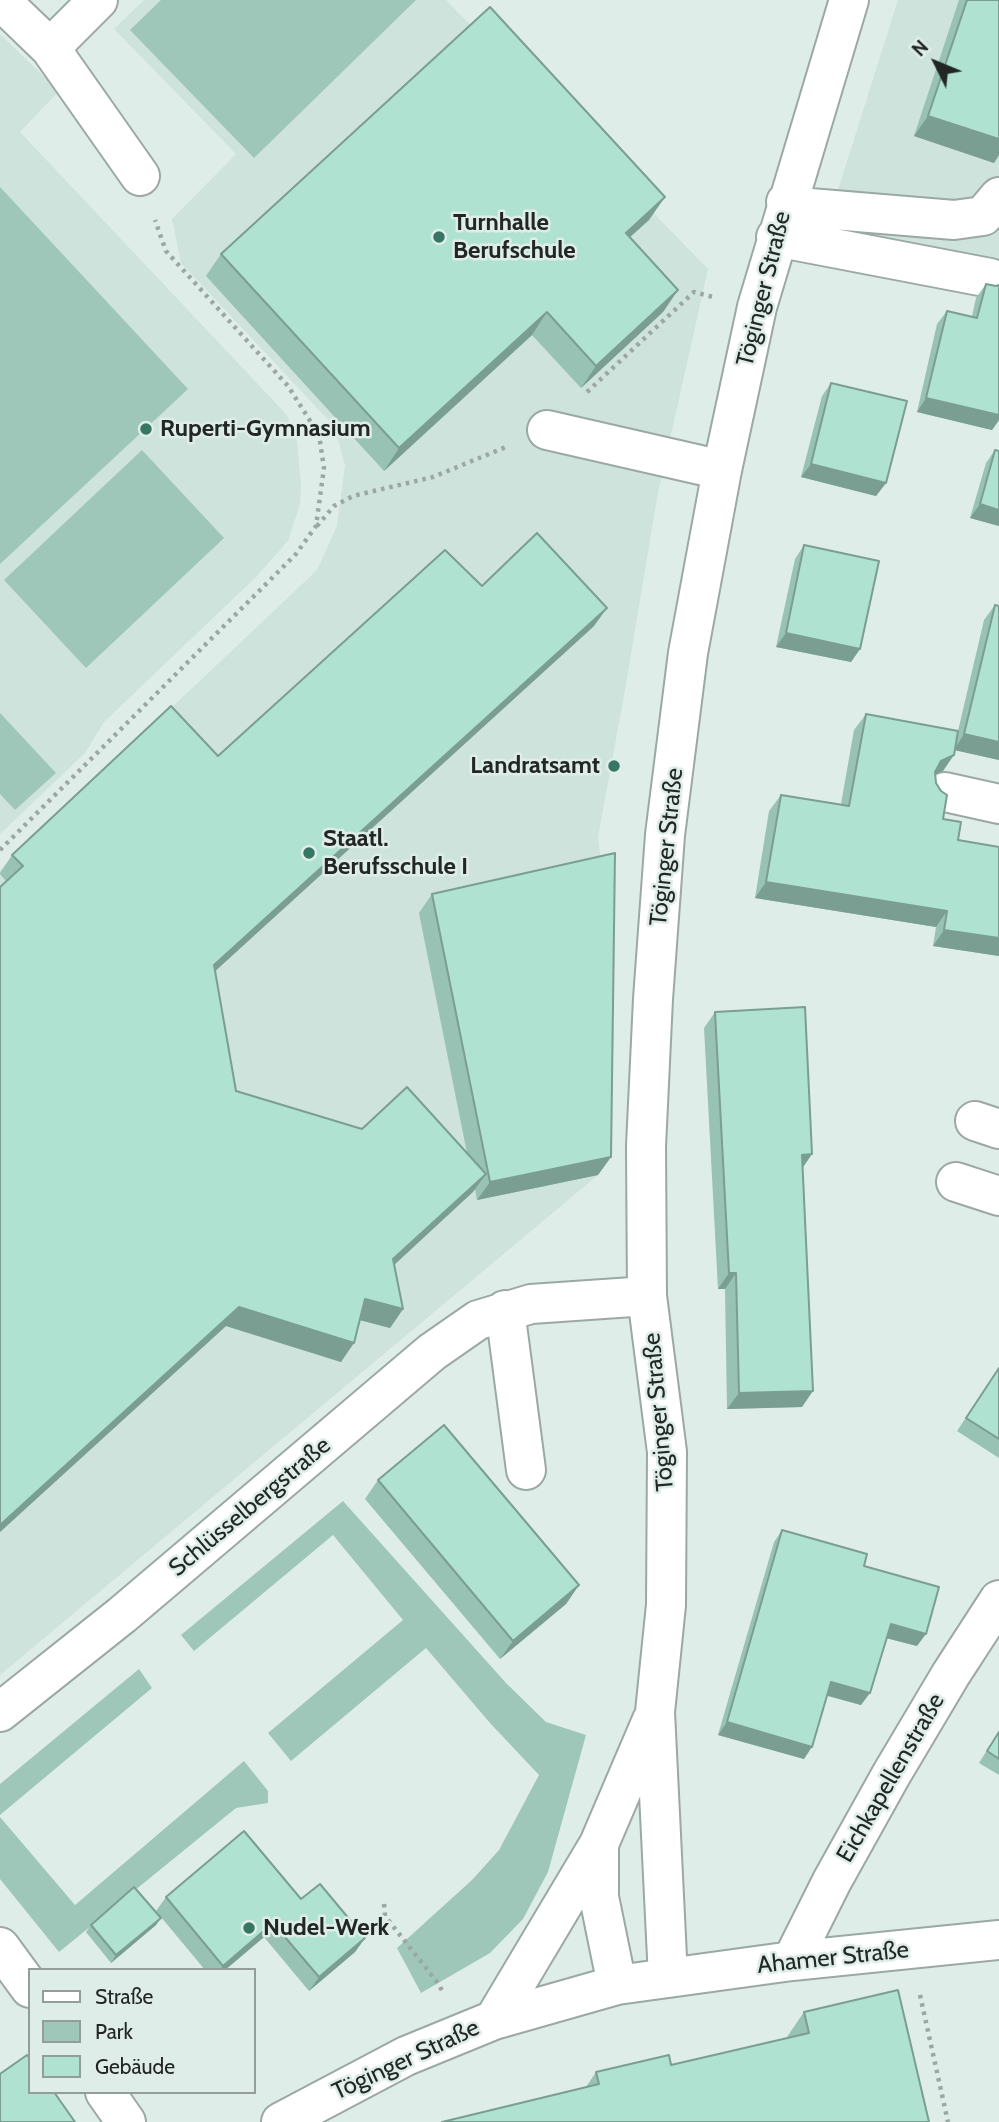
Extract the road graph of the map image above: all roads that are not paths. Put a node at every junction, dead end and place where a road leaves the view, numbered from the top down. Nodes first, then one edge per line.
1 (0, 0) edge
2 (98, 0) edge
3 (849, 0) edge
4 (50, 48) junction
5 (140, 176) road end
6 (999, 197) edge
7 (781, 220) junction
8 (990, 278) dead end
9 (547, 430) dead end
10 (722, 470) junction
11 (945, 792) edge
12 (999, 804) edge
13 (956, 1182) dead end
14 (999, 1196) edge
15 (647, 1296) junction
16 (505, 1310) junction
17 (526, 1470) dead end
18 (999, 1600) edge
19 (0, 1712) edge
20 (655, 1712) junction
21 (599, 1844) junction
22 (999, 1940) edge
23 (0, 1947) edge
24 (792, 1961) junction
25 (668, 1978) junction
26 (28, 1985) edge
27 (617, 1985) junction
28 (478, 2027) junction
29 (106, 2094) edge
30 (126, 2122) edge
31 (281, 2122) edge

1 - 4 street
2 - 4 street
3 - 7 street, Töginger Straße
4 - 5 street
6 - 7 street
7 - 8 street
7 - 10 street, Töginger Straße
9 - 10 street
10 - 15 street, Töginger Straße
11 - 12 street
13 - 14 street
15 - 16 street, Schlüsselbergstraße
15 - 20 street, Töginger Straße
16 - 17 street
16 - 19 street, Schlüsselbergstraße
18 - 24 street, Eichkapellenstraße
20 - 21 street, Töginger Straße
20 - 25 street, Töginger Straße
21 - 27 street, Töginger Straße
21 - 28 street, Töginger Straße
22 - 24 street, Ahamer Straße
23 - 26 street
24 - 25 street, Ahamer Straße
25 - 27 street, Töginger Straße
27 - 28 street, Töginger Straße
28 - 31 street, Töginger Straße
29 - 30 street

